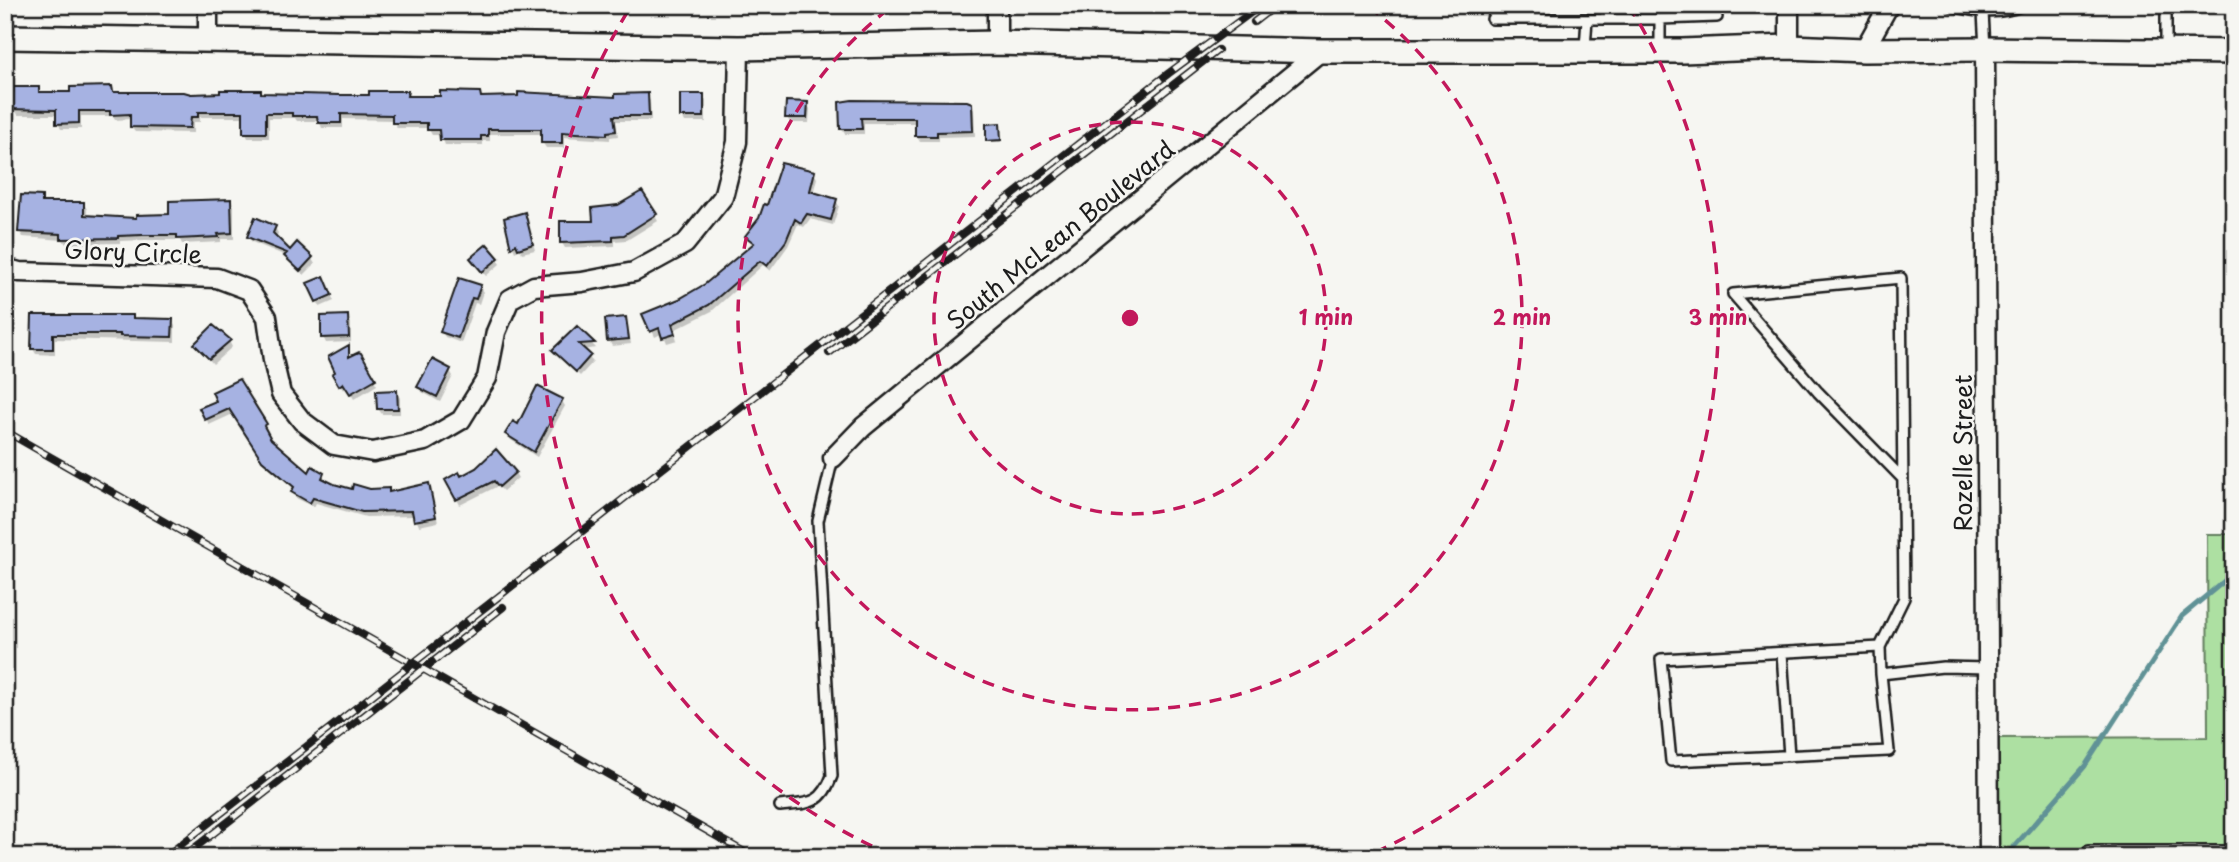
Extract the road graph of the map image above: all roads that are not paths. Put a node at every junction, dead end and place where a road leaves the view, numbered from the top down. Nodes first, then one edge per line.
1 (208, 5) edge
2 (997, 5) edge
3 (1605, 5) edge
4 (1789, 5) edge
5 (1889, 5) edge
6 (1950, 5) edge
7 (2023, 5) edge
8 (2166, 5) edge
9 (1983, 12) junction
10 (1717, 17) dead end
11 (1492, 19) dead end
12 (1587, 19) junction
13 (1606, 19) junction
14 (1660, 19) junction
15 (5, 37) edge
16 (208, 38) junction
17 (997, 43) junction
18 (1789, 47) junction
19 (739, 48) junction
20 (1985, 49) junction
21 (1864, 50) junction
22 (1321, 51) junction
23 (1585, 51) junction
24 (1660, 51) junction
25 (2166, 51) junction
26 (2234, 52) edge
27 (5, 268) edge
28 (833, 458) joint
29 (1903, 479) junction
30 (1880, 646) junction
31 (1782, 653) junction
32 (1988, 668) junction
33 (1881, 674) junction
34 (1789, 756) junction
35 (780, 806) dead end
36 (2234, 851) edge
37 (2154, 854) edge
38 (1989, 857) edge
39 (2088, 857) edge

1 - 16 street
2 - 17 street
3 - 13 lane
4 - 18 street
5 - 21 street
6 - 9 lane
7 - 9 lane
8 - 25 lane
9 - 20 lane
10 - 14 lane
11 - 12 lane
12 - 13 lane
12 - 23 lane
13 - 14 lane
14 - 24 lane
15 - 16 main road
16 - 19 main road
17 - 19 main road
17 - 22 main road
18 - 21 main road
18 - 24 main road
19 - 27 street, Glory Circle
20 - 21 main road
20 - 25 main road
20 - 32 street, Rozelle Street
22 - 23 main road
22 - 28 street, South McLean Boulevard
23 - 24 main road
25 - 26 main road
28 - 35 lane
29 - 29 lane
29 - 30 lane
30 - 31 lane
30 - 33 lane
31 - 34 lane
31 - 34 lane
32 - 33 lane
32 - 38 street, Rozelle Street
33 - 34 lane
36 - 37 lane
37 - 39 lane

